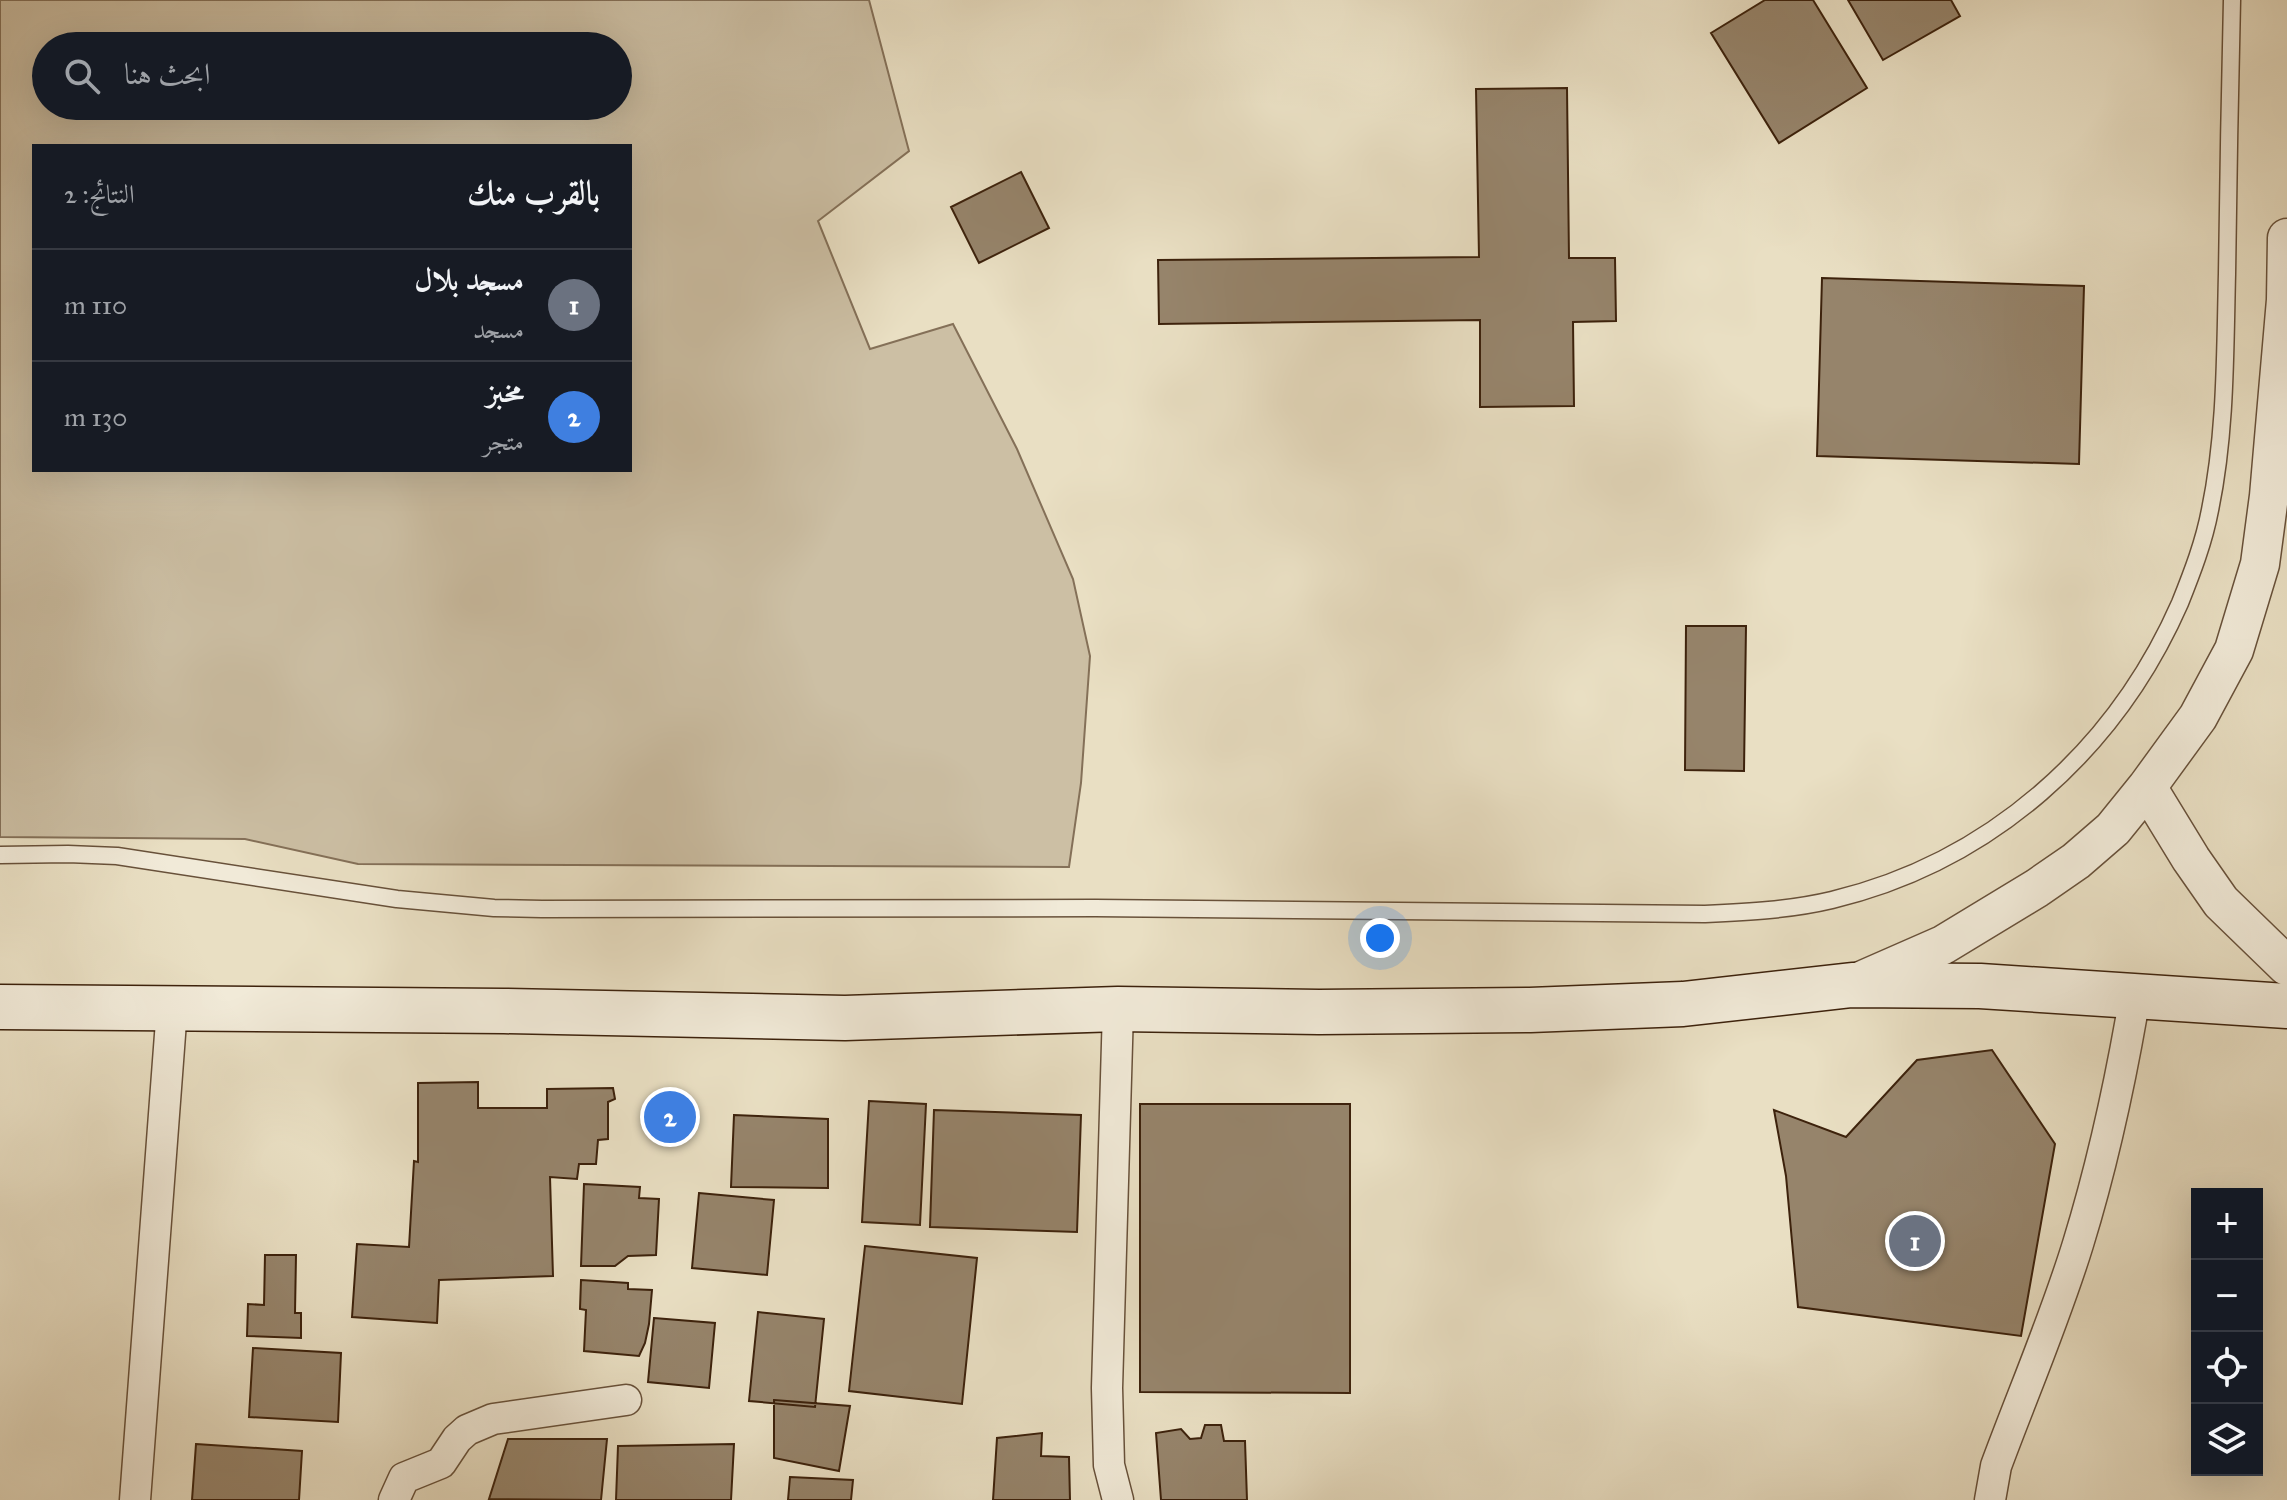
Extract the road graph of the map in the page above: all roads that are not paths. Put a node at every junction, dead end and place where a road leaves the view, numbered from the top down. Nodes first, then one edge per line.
1 (2232, 0) edge
2 (2287, 238) edge
3 (2286, 300) edge
4 (2147, 787) junction
5 (0, 855) edge
6 (2287, 966) edge
7 (1852, 985) junction
8 (2135, 996) junction
9 (2287, 1006) edge
10 (0, 1007) edge
11 (172, 1008) junction
12 (1118, 1009) junction
13 (626, 1400) dead end
14 (135, 1500) edge
15 (394, 1500) edge
16 (1118, 1500) edge
17 (1990, 1500) edge

1 - 5 lane
2 - 3 street
3 - 4 street
4 - 6 street
4 - 7 street
7 - 8 main road
7 - 12 main road
8 - 9 main road
8 - 17 street
10 - 11 main road
11 - 12 main road
11 - 14 street
12 - 16 street
13 - 15 street

